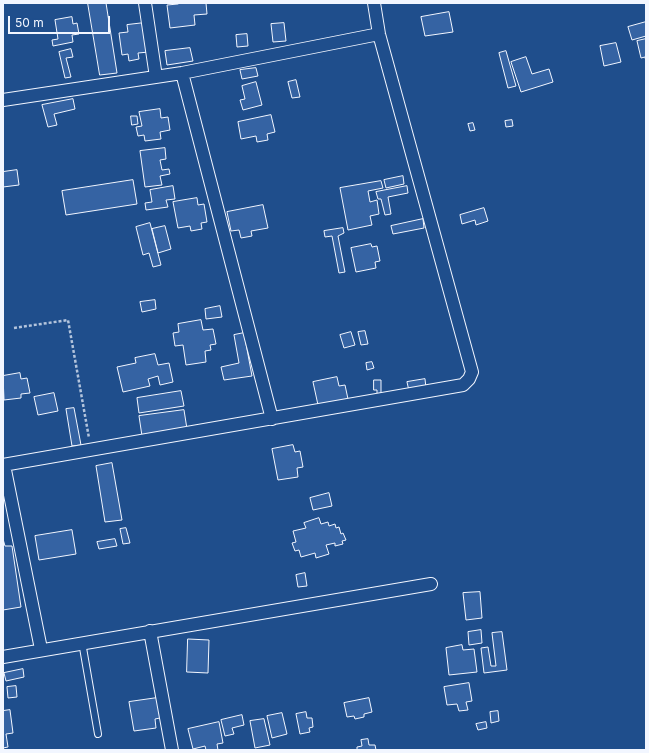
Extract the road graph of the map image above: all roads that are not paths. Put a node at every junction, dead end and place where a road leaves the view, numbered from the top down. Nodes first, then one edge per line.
1 (145, 3) edge
2 (374, 3) edge
3 (379, 34) junction
4 (182, 73) junction
5 (156, 77) junction
6 (3, 100) edge
7 (272, 419) junction
8 (3, 465) edge
9 (431, 584) dead end
10 (150, 631) junction
11 (82, 642) junction
12 (41, 649) junction
13 (3, 657) edge
14 (98, 734) dead end
15 (172, 750) edge

1 - 5 street
2 - 3 street
3 - 4 street
3 - 7 street
4 - 5 street
4 - 7 street
5 - 6 street
7 - 8 street
8 - 12 street
9 - 10 street
10 - 11 street
10 - 15 street
11 - 12 street
11 - 14 lane
12 - 13 street

